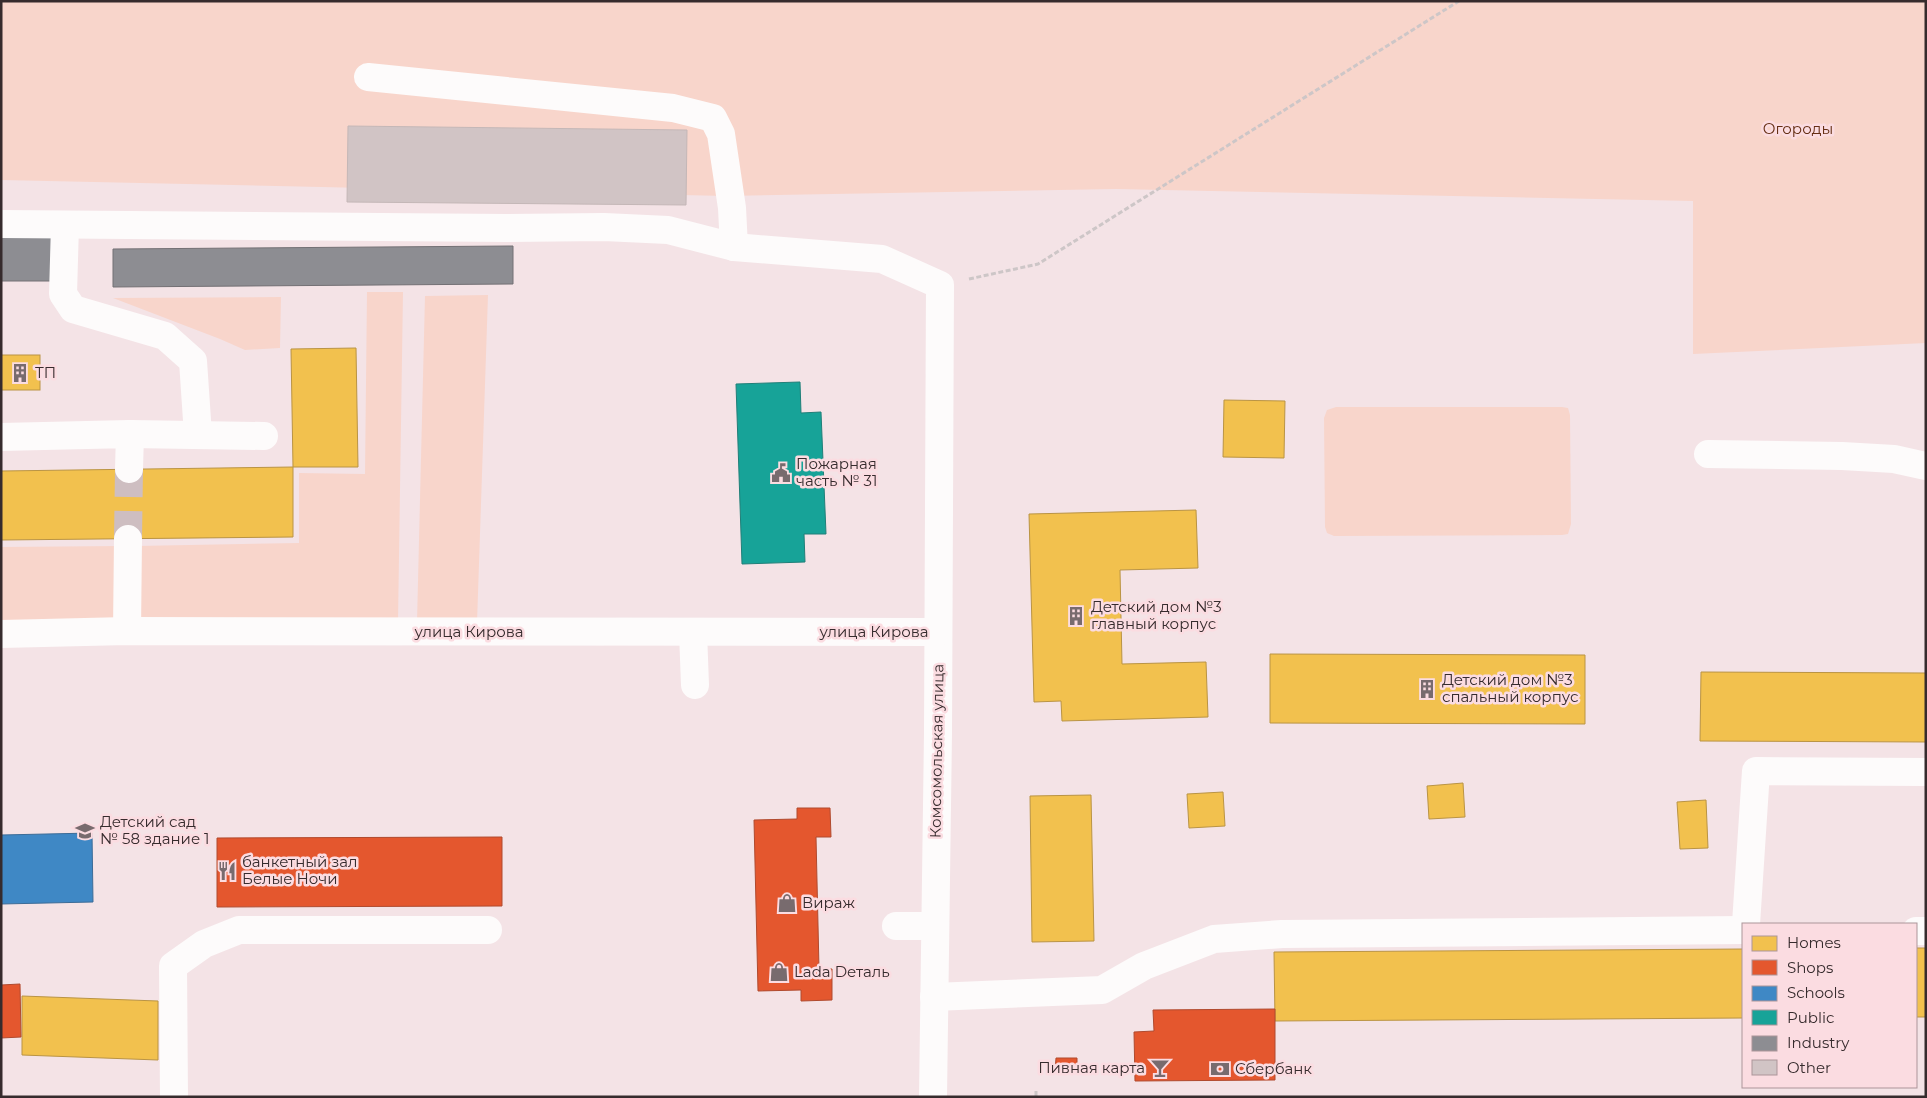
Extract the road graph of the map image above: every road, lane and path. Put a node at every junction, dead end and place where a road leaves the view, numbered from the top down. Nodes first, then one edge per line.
1 (1459, 1) edge
2 (368, 78) dead end
3 (1, 224) edge
4 (65, 225) junction
5 (734, 247) junction
6 (940, 285) junction
7 (130, 434) junction
8 (198, 435) junction
9 (264, 436) dead end
10 (1, 438) edge
11 (1708, 454) dead end
12 (1926, 466) edge
13 (129, 469) tunnel mouth
14 (128, 539) tunnel mouth
15 (127, 631) junction
16 (693, 632) junction
17 (938, 632) junction
18 (1, 634) edge
19 (695, 685) dead end
20 (1926, 772) edge
21 (1746, 923) edge
22 (896, 926) dead end
23 (934, 926) junction
24 (488, 930) dead end
25 (1742, 930) edge
26 (934, 997) junction
27 (1036, 1091) dead end
28 (174, 1097) edge
29 (933, 1097) edge
30 (1036, 1097) edge

1 - 6 path
2 - 5 street
3 - 4 street
4 - 5 street
4 - 8 street
5 - 6 street
6 - 17 street, Комсомольская улица
7 - 8 street
7 - 10 street
7 - 13 street
8 - 9 street
11 - 12 street
14 - 15 street
15 - 16 street, улица Кирова
15 - 18 street, улица Кирова
16 - 17 street, улица Кирова
16 - 19 street
17 - 23 street, Комсомольская улица
20 - 21 street
22 - 23 street
23 - 26 street, Комсомольская улица
24 - 28 street
25 - 26 street
26 - 29 street, Комсомольская улица
27 - 30 path

